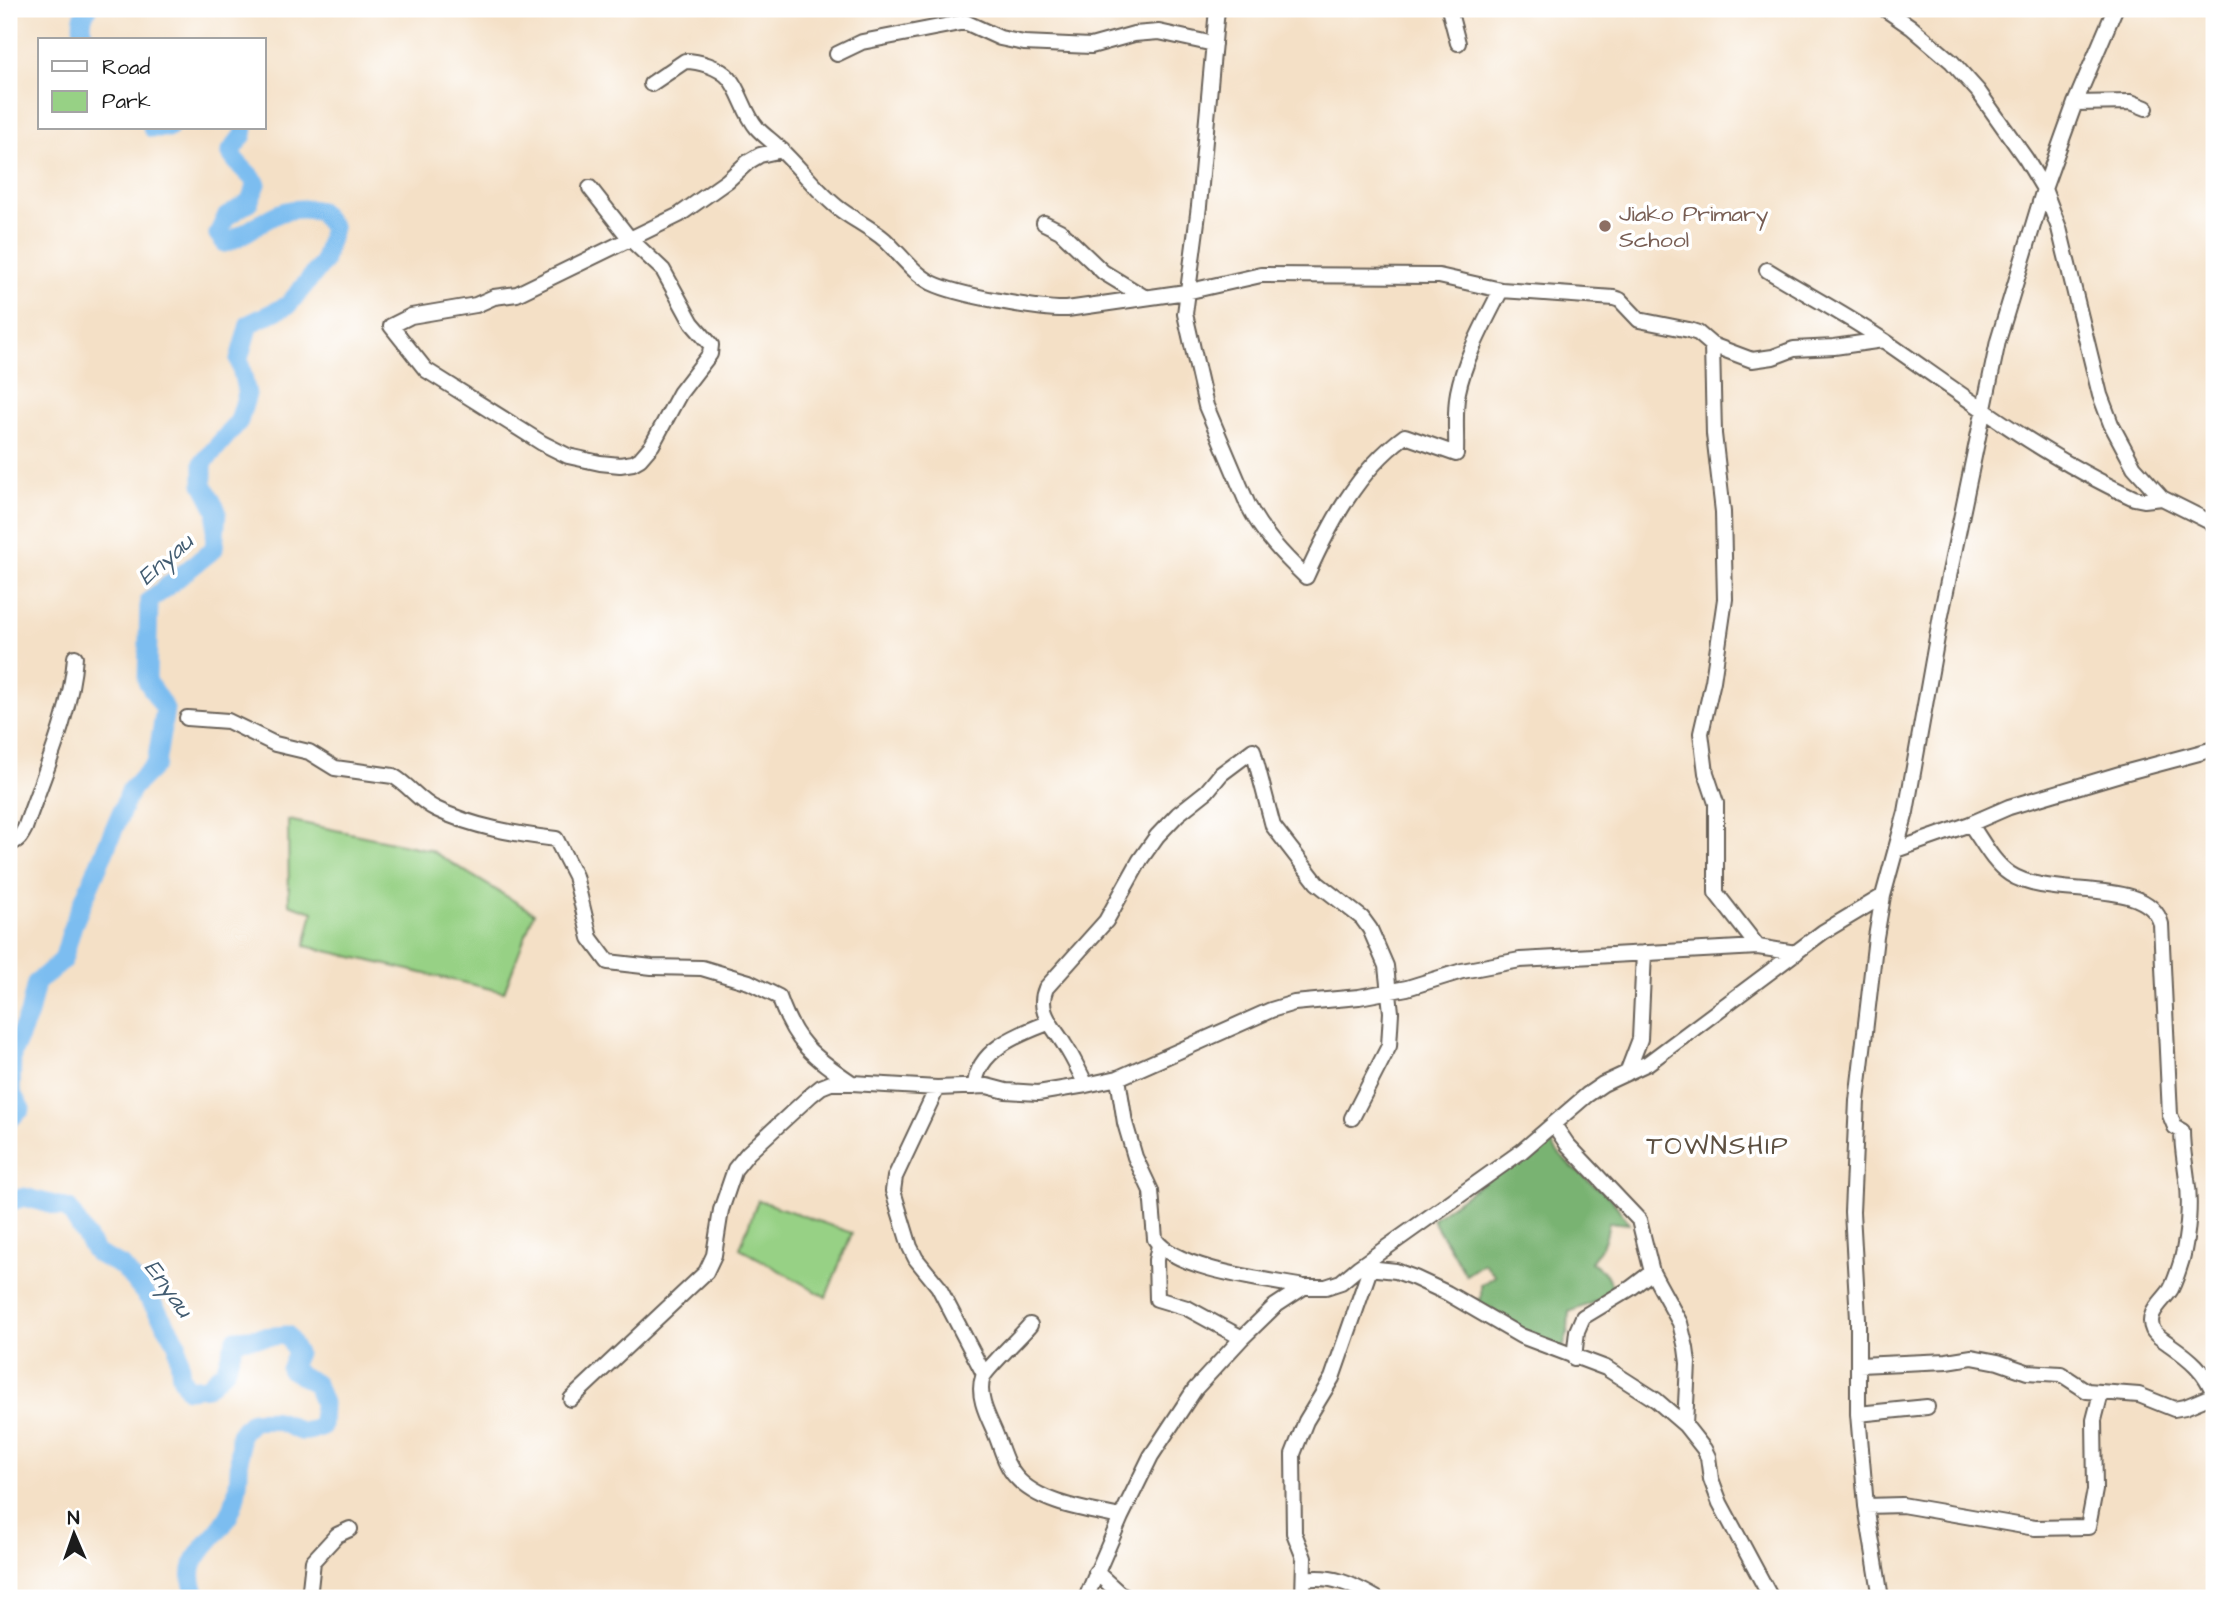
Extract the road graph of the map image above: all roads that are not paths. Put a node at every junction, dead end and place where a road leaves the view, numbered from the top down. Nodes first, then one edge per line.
1 (1217, 9) edge
2 (1449, 9) edge
3 (1885, 9) edge
4 (2115, 9) edge
5 (1458, 43) dead end
6 (1214, 44) junction
7 (837, 54) dead end
8 (651, 84) dead end
9 (2075, 103) junction
10 (2146, 108) dead end
11 (782, 150) junction
12 (590, 188) dead end
13 (2044, 189) junction
14 (1044, 223) dead end
15 (630, 239) junction
16 (1767, 270) dead end
17 (1501, 290) junction
18 (1186, 292) junction
19 (1144, 297) junction
20 (1883, 340) junction
21 (1712, 345) junction
22 (1982, 411) junction
23 (2162, 498) junction
24 (2214, 524) edge
25 (75, 657) dead end
26 (187, 718) dead end
27 (2214, 749) edge
28 (1970, 824) junction
29 (9, 843) edge
30 (1896, 850) junction
31 (1883, 896) junction
32 (1758, 947) junction
33 (1644, 953) junction
34 (1796, 953) junction
35 (1390, 991) junction
36 (1048, 1023) junction
37 (1627, 1073) junction
38 (1118, 1079) junction
39 (852, 1083) junction
40 (1086, 1085) junction
41 (975, 1087) junction
42 (937, 1088) junction
43 (1352, 1118) dead end
44 (1554, 1125) junction
45 (1159, 1245) junction
46 (1364, 1268) junction
47 (1652, 1272) junction
48 (1304, 1287) junction
49 (1030, 1325) dead end
50 (1242, 1338) junction
51 (1574, 1357) junction
52 (1859, 1365) junction
53 (984, 1374) junction
54 (2101, 1393) junction
55 (2214, 1395) edge
56 (571, 1399) dead end
57 (1927, 1407) dead end
58 (1858, 1414) junction
59 (1685, 1426) junction
60 (1866, 1506) junction
61 (1121, 1517) junction
62 (350, 1530) dead end
63 (1096, 1572) junction
64 (1304, 1579) junction
65 (309, 1598) edge
66 (1086, 1598) edge
67 (1130, 1598) edge
68 (1303, 1598) edge
69 (1376, 1598) edge
70 (1771, 1598) edge
71 (1881, 1598) edge

1 - 6 street
2 - 5 street
3 - 13 street
4 - 9 street
6 - 7 street
6 - 18 street
8 - 11 street
9 - 10 street
9 - 13 street
11 - 15 street
11 - 19 street
12 - 15 street
13 - 22 street
13 - 23 street
14 - 19 street
15 - 15 street
16 - 20 street
17 - 18 street
17 - 18 street
17 - 21 street
18 - 19 street
20 - 21 street
20 - 22 street
21 - 32 street
22 - 23 street
22 - 30 street
23 - 24 street
25 - 29 street
26 - 39 street
27 - 28 street
28 - 30 street
28 - 55 street
30 - 31 street
31 - 34 street
31 - 52 street
32 - 33 street
32 - 34 street
33 - 35 street
33 - 37 street
34 - 37 street
35 - 36 street
35 - 38 street
35 - 43 street
36 - 40 street
36 - 41 street
37 - 44 street
38 - 40 street
38 - 45 street
39 - 42 street
39 - 56 street
40 - 41 street
41 - 42 street
42 - 53 street
44 - 46 street
44 - 47 street
45 - 48 street
45 - 50 street
46 - 48 street
46 - 51 street
46 - 64 street
47 - 51 street
47 - 59 street
48 - 50 street
49 - 53 street
50 - 61 street
51 - 59 street
52 - 54 street
52 - 58 street
53 - 61 street
54 - 55 street
54 - 60 street
57 - 58 street
58 - 60 street
59 - 70 street
60 - 71 street
61 - 63 street
62 - 65 street
63 - 66 street
63 - 67 street
64 - 68 street
64 - 69 street

